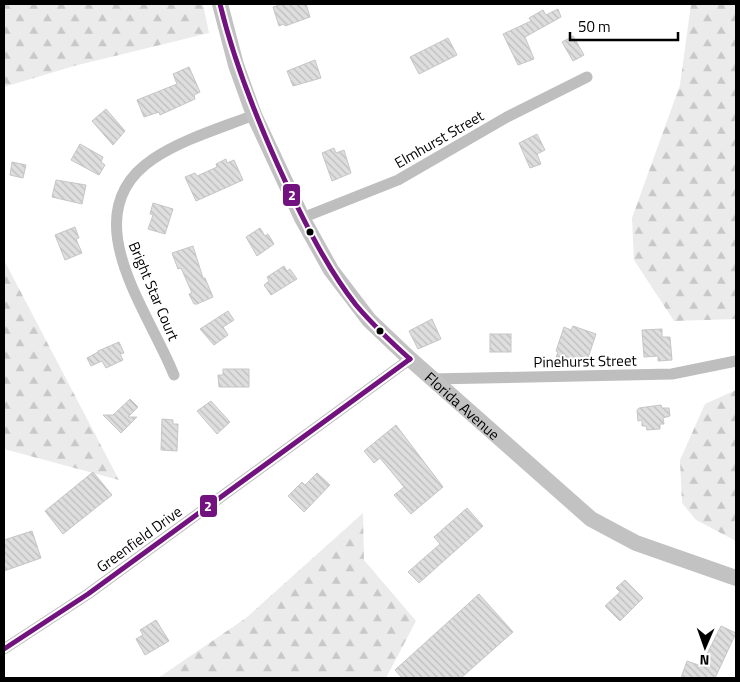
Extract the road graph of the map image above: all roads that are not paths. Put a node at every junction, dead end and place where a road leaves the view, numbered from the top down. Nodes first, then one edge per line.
1 (220, 4) edge
2 (587, 77) dead end
3 (254, 115) junction
4 (302, 218) junction
5 (410, 359) junction
6 (736, 361) edge
7 (174, 375) dead end
8 (432, 379) junction
9 (736, 578) edge
10 (4, 649) edge

1 - 3 main road, Florida Avenue
2 - 4 street, Elmhurst Street
3 - 4 main road, Florida Avenue
3 - 7 street, Bright Star Court
4 - 5 main road, Florida Avenue
5 - 8 main road, Florida Avenue
5 - 10 street, Greenfield Drive
6 - 8 street, Pinehurst Street
8 - 9 main road, Florida Avenue

